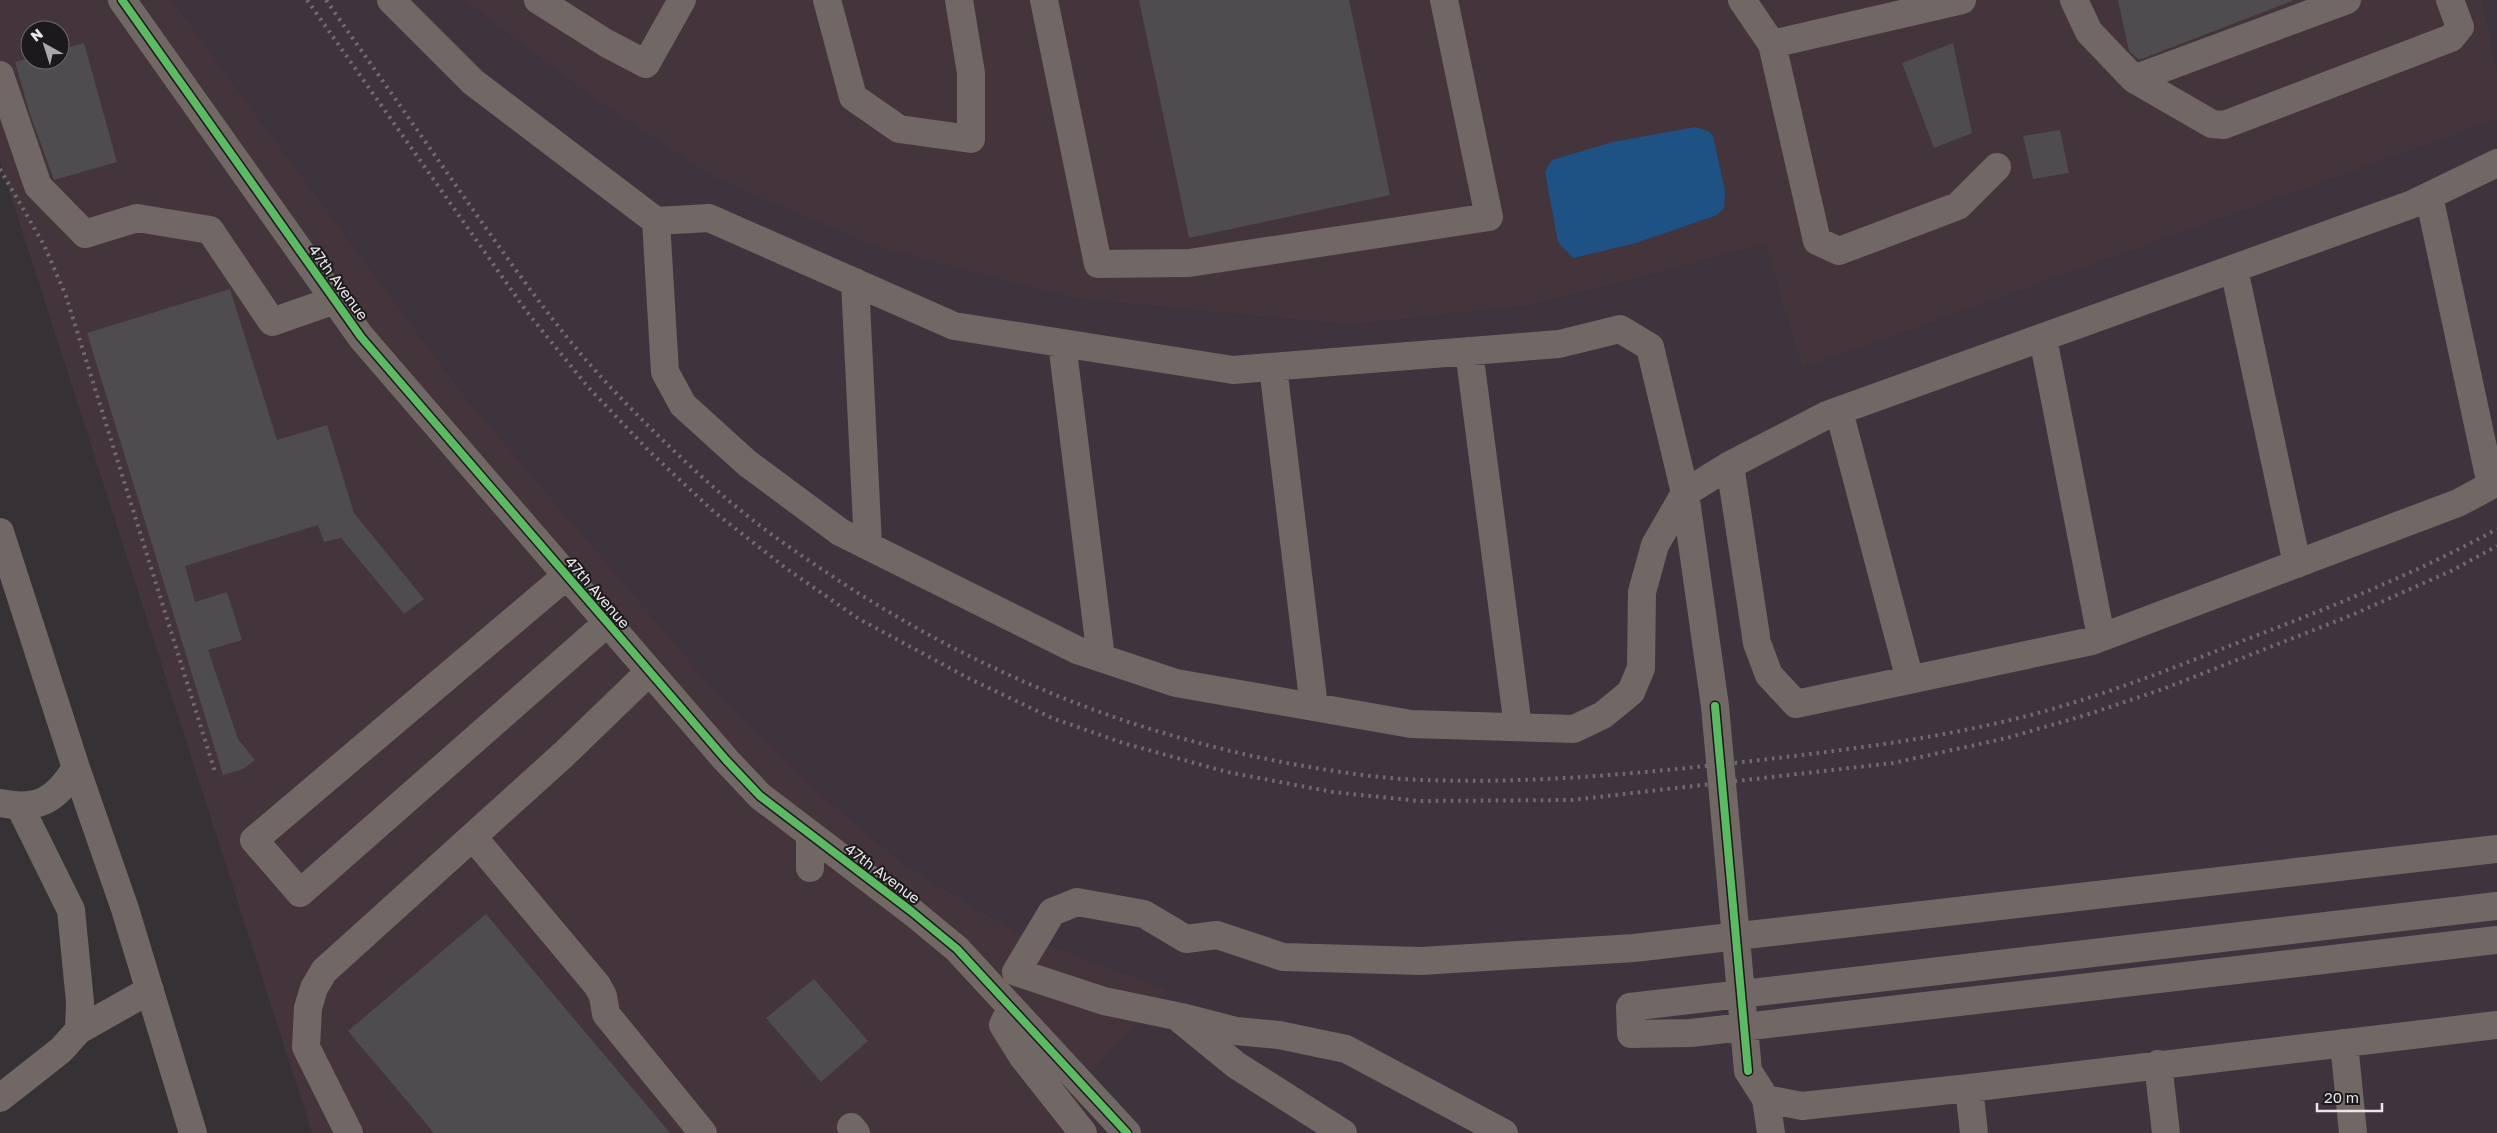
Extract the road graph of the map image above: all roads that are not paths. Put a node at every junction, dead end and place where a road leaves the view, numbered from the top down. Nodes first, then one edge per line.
1 (122, 0) edge
2 (391, 0) edge
3 (538, 0) edge
4 (682, 0) edge
5 (827, 0) edge
6 (959, 0) edge
7 (1044, 0) edge
8 (1444, 0) edge
9 (1742, 0) edge
10 (1962, 0) edge
11 (2074, 0) edge
12 (2347, 0) edge
13 (2450, 0) edge
14 (1772, 44) junction
15 (0, 75) edge
16 (2134, 79) junction
17 (2497, 163) edge
18 (1997, 167) dead end
19 (2429, 196) junction
20 (656, 221) junction
21 (2234, 269) junction
22 (855, 282) junction
23 (335, 300) junction
24 (2043, 338) junction
25 (1062, 343) junction
26 (1469, 351) junction
27 (1273, 367) junction
28 (1839, 411) junction
29 (1730, 465) junction
30 (2494, 483) edge
31 (1685, 493) junction
32 (0, 532) edge
33 (868, 545) junction
34 (2297, 564) junction
35 (566, 576) junction
36 (607, 623) junction
37 (2101, 637) junction
38 (1101, 658) junction
39 (649, 672) junction
40 (1910, 680) junction
41 (1314, 707) junction
42 (1518, 727) junction
43 (76, 768) junction
44 (10, 805) edge
45 (810, 835) junction
46 (472, 837) junction
47 (2497, 849) edge
48 (810, 868) dead end
49 (2497, 906) edge
50 (1736, 936) junction
51 (2497, 940) edge
52 (1016, 972) junction
53 (150, 990) junction
54 (1741, 994) junction
55 (1004, 999) junction
56 (1176, 1016) junction
57 (2497, 1025) edge
58 (1744, 1027) junction
59 (79, 1030) junction
60 (2344, 1043) junction
61 (2158, 1064) junction
62 (1969, 1088) junction
63 (0, 1098) edge
64 (1766, 1099) junction
65 (193, 1133) edge
66 (349, 1133) edge
67 (703, 1133) edge
68 (1083, 1133) edge
69 (1127, 1133) edge
70 (1343, 1133) edge
71 (1504, 1133) edge
72 (1771, 1133) edge
73 (1974, 1133) edge
74 (2166, 1133) edge
75 (2353, 1133) edge

1 - 23 street, 47th Avenue
2 - 20 street
3 - 4 street
5 - 6 street
7 - 8 street
9 - 14 street
10 - 14 street
11 - 16 street
12 - 16 street
13 - 16 street
14 - 18 street
15 - 23 street
17 - 19 street
19 - 21 street
19 - 30 street
20 - 22 street
20 - 33 street
21 - 24 street
21 - 34 street
22 - 25 street
22 - 33 street
23 - 35 street, 47th Avenue
24 - 28 street
24 - 37 street
25 - 27 street
25 - 38 street
26 - 27 street
26 - 31 street
26 - 42 street
27 - 41 street
28 - 29 street
28 - 40 street
29 - 31 street
29 - 40 street
30 - 34 street
31 - 42 street
31 - 50 street
32 - 43 street
33 - 38 street
34 - 37 street
35 - 36 street, 47th Avenue
35 - 36 street
36 - 39 street, 47th Avenue
37 - 40 street
38 - 41 street
39 - 45 street, 47th Avenue
39 - 46 street
41 - 42 street
43 - 44 street
43 - 53 street
44 - 59 street
45 - 48 street
45 - 55 street, 47th Avenue
46 - 66 street
46 - 67 street
47 - 50 street
49 - 54 street
50 - 52 street
50 - 54 street
51 - 58 street
52 - 55 street
52 - 56 street
53 - 59 street
53 - 65 street
54 - 58 street
54 - 58 street
55 - 68 street
55 - 69 street, 47th Avenue
56 - 70 street
56 - 71 street
57 - 60 street
58 - 64 street
59 - 63 street
60 - 61 street
60 - 75 street
61 - 62 street
61 - 74 street
62 - 64 street
62 - 73 street
64 - 72 street

